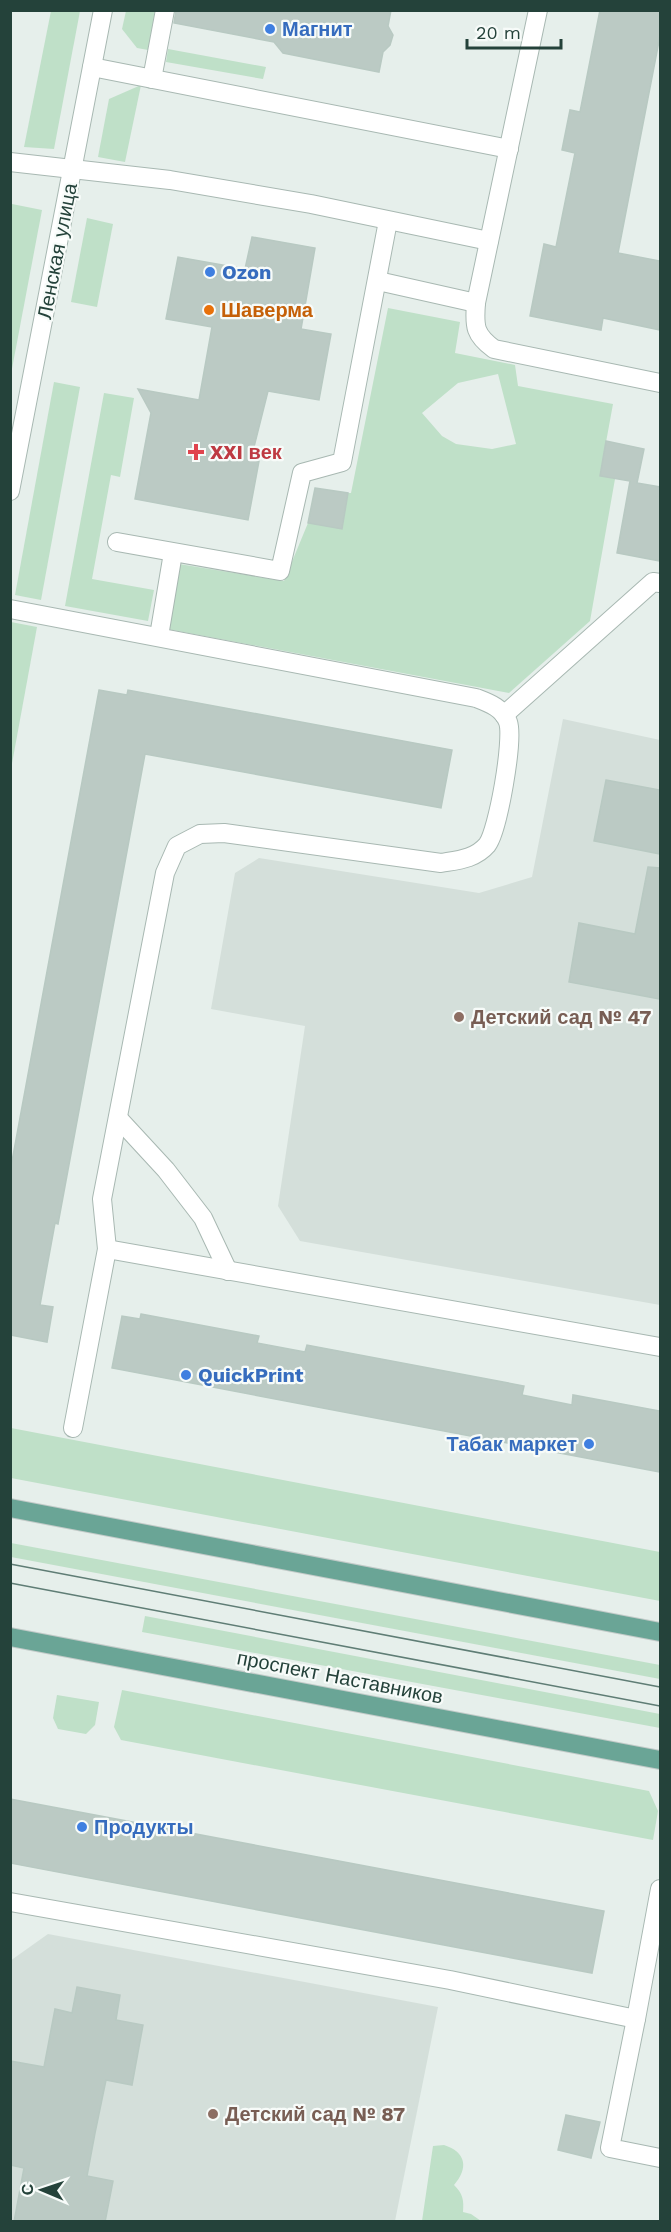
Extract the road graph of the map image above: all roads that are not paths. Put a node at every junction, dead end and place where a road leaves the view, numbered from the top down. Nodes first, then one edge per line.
1 (103, 10) edge
2 (165, 10) edge
3 (538, 10) edge
4 (92, 67) junction
5 (152, 79) junction
6 (509, 149) junction
7 (10, 162) edge
8 (72, 169) junction
9 (388, 221) junction
10 (489, 241) junction
11 (378, 281) junction
12 (476, 303) junction
13 (660, 383) edge
14 (10, 491) edge
15 (117, 542) dead end
16 (173, 553) junction
17 (660, 583) edge
18 (10, 609) edge
19 (159, 636) junction
20 (504, 715) junction
21 (118, 1118) junction
22 (107, 1249) junction
23 (228, 1271) junction
24 (660, 1347) edge
25 (73, 1428) dead end
26 (10, 1508) edge
27 (660, 1632) edge
28 (10, 1637) edge
29 (660, 1760) edge
30 (660, 1889) edge
31 (10, 1902) edge
32 (657, 1921) edge
33 (636, 2019) junction
34 (660, 2157) edge

1 - 4 street, Ленская улица
2 - 5 street
3 - 6 street
4 - 5 street
4 - 8 street, Ленская улица
5 - 6 street
6 - 10 street
7 - 8 street
8 - 9 street
8 - 14 street, Ленская улица
9 - 10 street
9 - 11 street
10 - 12 street
11 - 12 street
11 - 16 street
12 - 13 street
15 - 16 street
16 - 19 street
17 - 20 street
18 - 19 street
19 - 20 street
20 - 21 street
21 - 22 street
21 - 23 street
22 - 23 street
22 - 25 street
23 - 24 street
26 - 27 main road
28 - 29 main road, проспект Наставников
30 - 32 street
31 - 33 street
32 - 33 street
33 - 34 street

